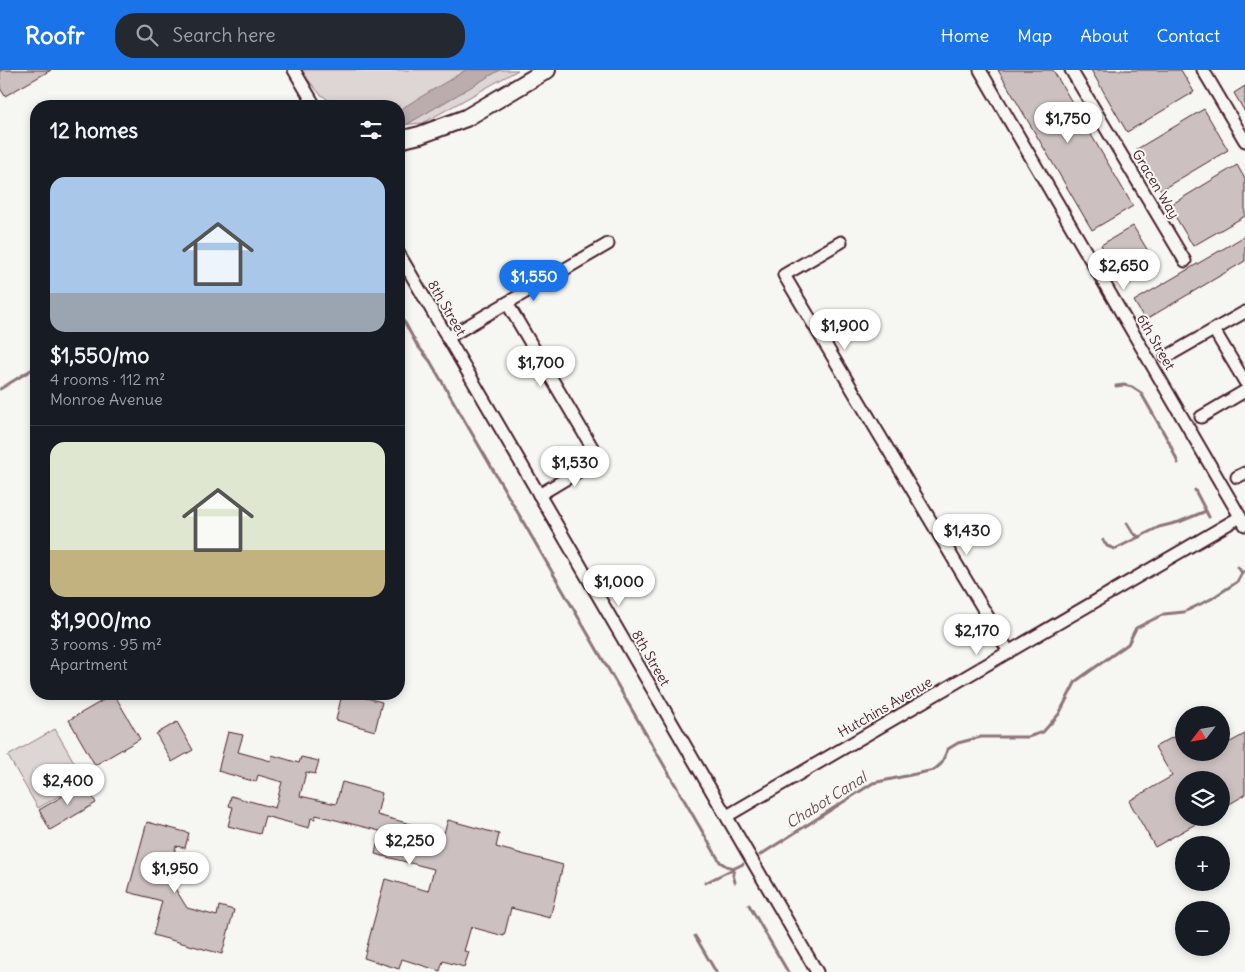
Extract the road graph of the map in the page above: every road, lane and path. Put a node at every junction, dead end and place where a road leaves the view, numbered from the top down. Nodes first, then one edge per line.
1 (294, 70) edge
2 (547, 70) edge
3 (980, 70) edge
4 (1071, 70) edge
5 (1203, 70) edge
6 (312, 100) edge
7 (405, 139) edge
8 (1245, 141) edge
9 (840, 242) dead end
10 (608, 244) dead end
11 (1185, 261) dead end
12 (405, 264) edge
13 (507, 303) junction
14 (1245, 312) edge
15 (1214, 330) junction
16 (447, 338) junction
17 (1166, 357) dead end
18 (1245, 382) edge
19 (1245, 391) edge
20 (1201, 417) dead end
21 (539, 495) junction
22 (1243, 521) edge
23 (1008, 652) junction
24 (727, 816) junction
25 (817, 972) edge

1 - 6 street
2 - 7 street
3 - 22 street, 6th Street
4 - 11 street, Gracen Way
5 - 8 street
9 - 23 street
10 - 13 street
12 - 16 street, 8th Street
13 - 16 street
13 - 21 street
14 - 15 street
15 - 17 street
15 - 18 street
16 - 21 street, 8th Street
19 - 20 street
21 - 24 street, 8th Street
22 - 23 street, Hutchins Avenue
23 - 24 street, Hutchins Avenue
24 - 25 street, 8th Street

